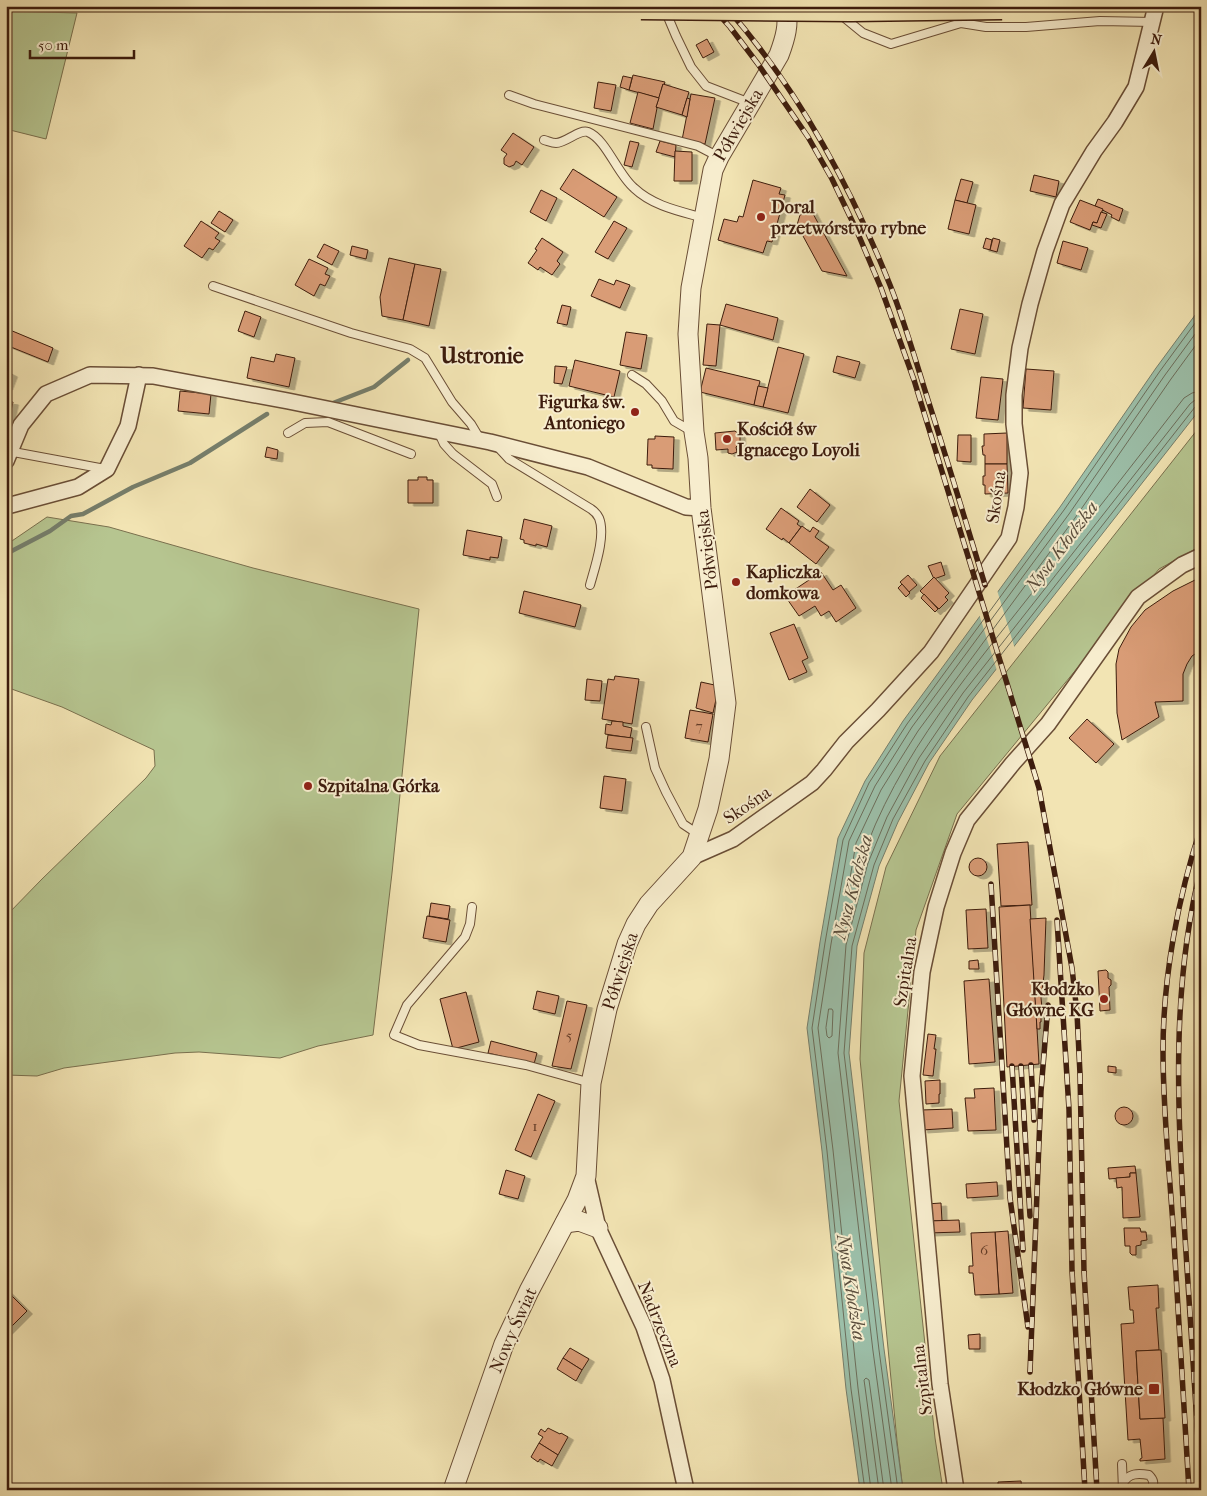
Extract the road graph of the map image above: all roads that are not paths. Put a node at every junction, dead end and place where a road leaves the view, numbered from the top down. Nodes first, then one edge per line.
1 (641, 6) edge
2 (664, 6) edge
3 (785, 6) edge
4 (830, 6) edge
5 (1002, 6) edge
6 (1156, 6) edge
7 (1153, 22) junction
8 (509, 95) dead end
9 (750, 104) junction
10 (544, 140) dead end
11 (719, 157) junction
12 (704, 218) junction
13 (213, 286) dead end
14 (139, 375) junction
15 (632, 375) dead end
16 (329, 416) junction
17 (438, 431) junction
18 (694, 432) junction
19 (288, 433) dead end
20 (488, 442) junction
21 (8, 454) edge
22 (411, 454) dead end
23 (107, 470) junction
24 (497, 497) dead end
25 (6, 504) edge
26 (702, 508) junction
27 (1201, 556) edge
28 (590, 584) dead end
29 (646, 727) dead end
30 (699, 835) junction
31 (692, 857) junction
32 (472, 907) dead end
33 (591, 1083) junction
34 (586, 1176) junction
35 (565, 1223) junction
36 (598, 1228) junction
37 (1122, 1464) dead end
38 (1123, 1486) edge
39 (453, 1490) edge
40 (686, 1490) edge
41 (956, 1490) edge
42 (1152, 1490) edge

1 - 5 highway, bridge
2 - 9 lane
3 - 9 street, Półwiejska
4 - 7 lane
6 - 7 street, Skośna
7 - 31 street, Skośna
8 - 11 lane
9 - 11 street, Półwiejska
10 - 12 lane
11 - 12 street, Półwiejska
12 - 18 street, Półwiejska
13 - 20 lane
14 - 16 street
14 - 21 street
14 - 23 street
15 - 18 lane
16 - 17 street
16 - 19 lane
16 - 22 lane
17 - 20 street
17 - 24 lane
18 - 26 street, Półwiejska
20 - 26 street
20 - 28 lane
21 - 23 lane
23 - 25 street
26 - 30 street, Półwiejska
27 - 41 street, Szpitalna
29 - 30 lane
30 - 31 street, Półwiejska
31 - 33 street, Półwiejska
32 - 33 lane
33 - 34 street, Półwiejska
34 - 35 street, Nowy Świat
34 - 36 street, Nadrzeczna
35 - 36 street
35 - 39 street, Nowy Świat
36 - 40 street, Nadrzeczna
37 - 38 lane
38 - 42 lane

